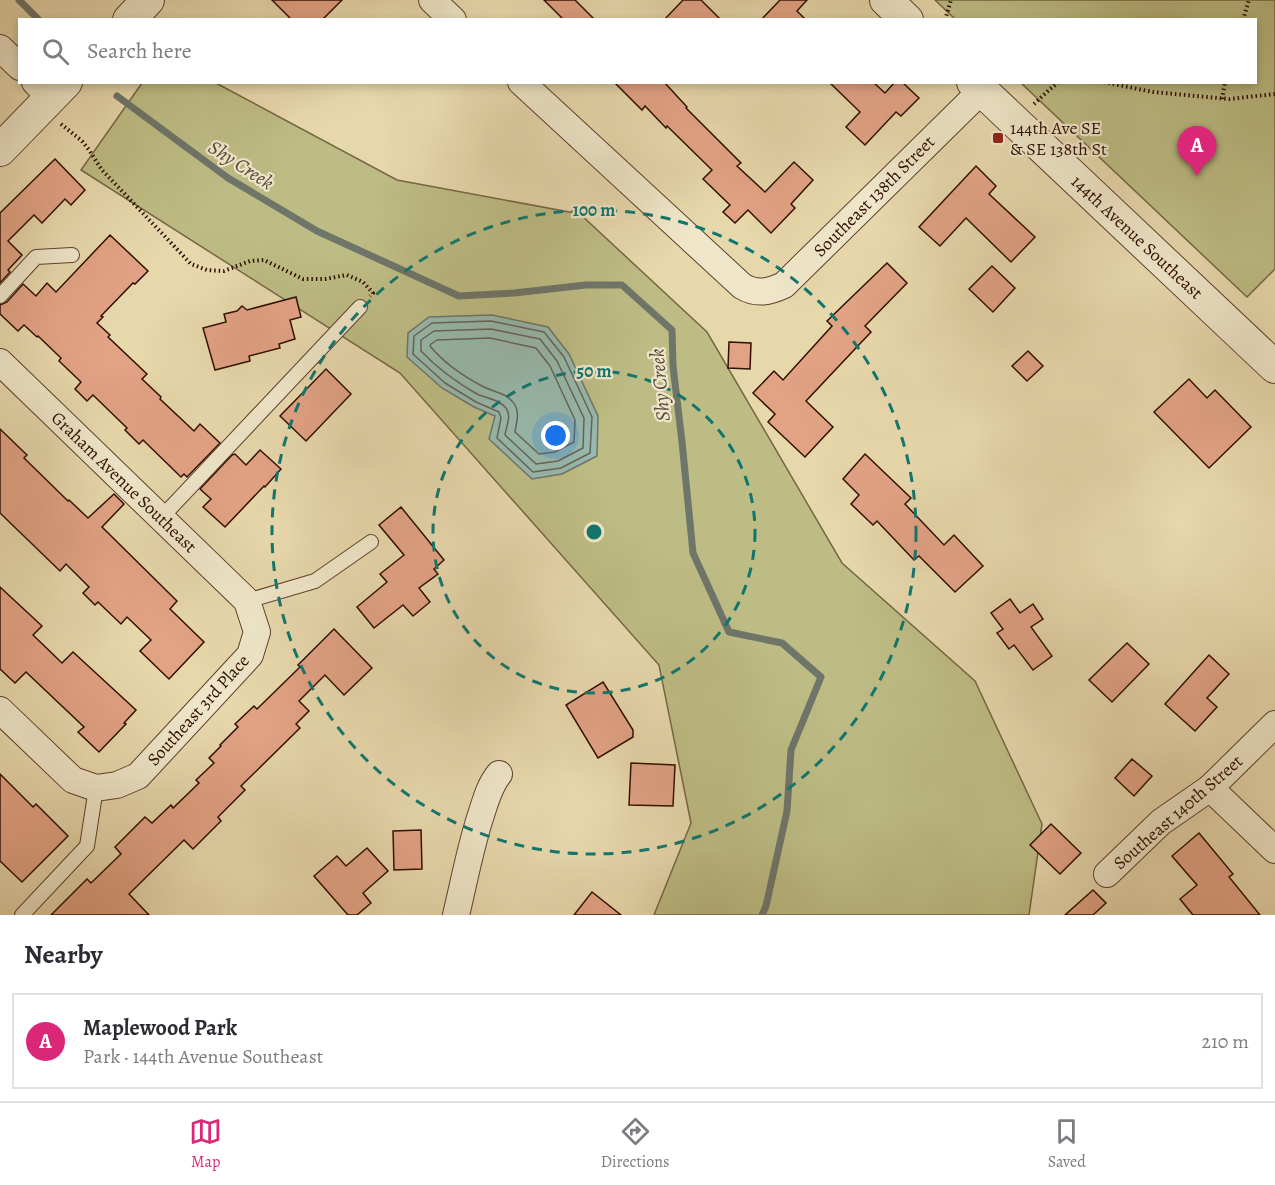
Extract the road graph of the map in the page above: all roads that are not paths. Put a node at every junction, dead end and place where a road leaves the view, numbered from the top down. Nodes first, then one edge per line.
1 (148, 0) edge
2 (432, 0) edge
3 (886, 0) edge
4 (131, 18) edge
5 (451, 18) edge
6 (905, 18) edge
7 (0, 48) edge
8 (18, 65) edge
9 (523, 84) edge
10 (977, 86) edge
11 (49, 92) edge
12 (0, 150) edge
13 (72, 255) dead end
14 (0, 296) edge
15 (360, 307) road end
16 (0, 362) edge
17 (1275, 367) edge
18 (161, 518) junction
19 (370, 542) dead end
20 (247, 601) junction
21 (0, 710) edge
22 (1275, 724) edge
23 (499, 774) dead end
24 (96, 788) junction
25 (1210, 788) junction
26 (1275, 850) edge
27 (1107, 874) dead end
28 (22, 915) edge
29 (456, 915) edge

1 - 4 street
2 - 5 street
3 - 6 street
7 - 8 street
9 - 10 street, Southeast 138th Street
10 - 17 street, 144th Avenue Southeast
11 - 12 street
13 - 14 lane
15 - 18 lane
16 - 18 street, Graham Avenue Southeast
18 - 20 street, Graham Avenue Southeast
19 - 20 lane
20 - 24 street, Southeast 3rd Place
21 - 24 street
22 - 25 street, Southeast 140th Street
23 - 29 street
24 - 28 lane
25 - 26 street
25 - 27 street, Southeast 140th Street

